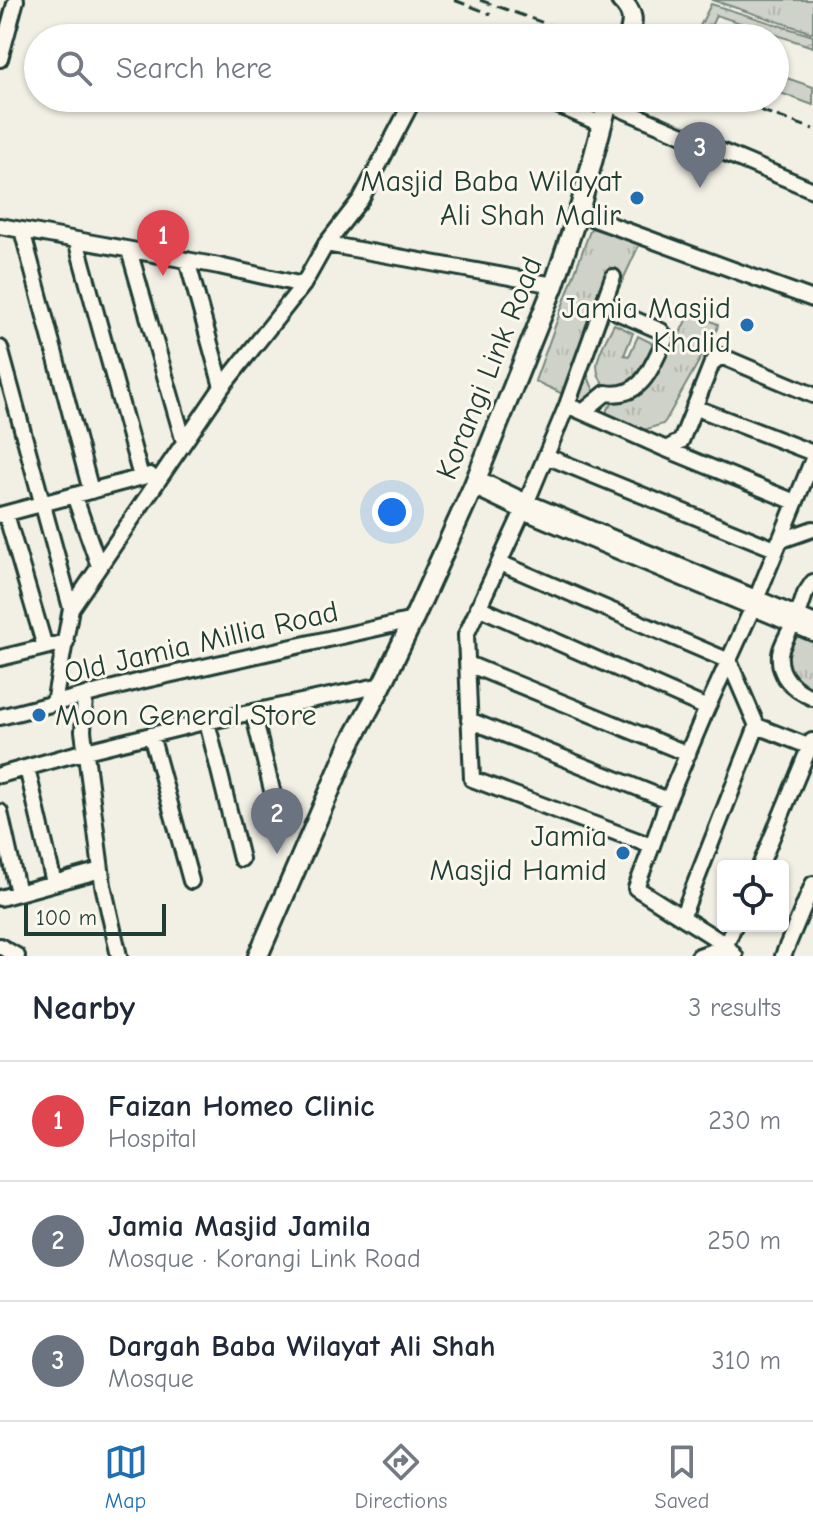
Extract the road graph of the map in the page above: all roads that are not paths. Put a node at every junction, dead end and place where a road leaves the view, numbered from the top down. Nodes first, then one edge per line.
1 (16, 0) edge
2 (621, 0) edge
3 (633, 24) edge
4 (0, 59) edge
5 (407, 112) edge
6 (573, 112) edge
7 (605, 112) edge
8 (633, 112) edge
9 (601, 124) junction
10 (813, 190) edge
11 (578, 213) junction
12 (0, 226) edge
13 (22, 230) junction
14 (76, 240) junction
15 (326, 244) junction
16 (129, 250) junction
17 (187, 260) junction
18 (613, 277) dead end
19 (303, 285) junction
20 (554, 285) junction
21 (813, 299) edge
22 (617, 312) dead end
23 (0, 348) edge
24 (222, 387) junction
25 (813, 395) edge
26 (567, 405) junction
27 (694, 407) junction
28 (583, 412) junction
29 (184, 442) junction
30 (666, 449) junction
31 (546, 456) junction
32 (813, 456) edge
33 (164, 471) junction
34 (141, 477) junction
35 (474, 483) junction
36 (91, 491) junction
37 (74, 495) junction
38 (795, 502) junction
39 (42, 504) junction
40 (525, 507) junction
41 (3, 514) edge
42 (813, 529) edge
43 (777, 545) junction
44 (500, 563) junction
45 (99, 566) junction
46 (813, 582) edge
47 (755, 602) junction
48 (478, 607) junction
49 (71, 608) junction
50 (413, 620) junction
51 (796, 620) junction
52 (813, 622) edge
53 (813, 633) edge
54 (66, 642) junction
55 (45, 647) junction
56 (0, 658) edge
57 (729, 661) junction
58 (468, 664) junction
59 (382, 685) junction
60 (85, 696) junction
61 (813, 698) edge
62 (54, 703) junction
63 (707, 708) junction
64 (253, 712) junction
65 (0, 717) edge
66 (469, 720) junction
67 (207, 722) junction
68 (757, 726) junction
69 (151, 735) junction
70 (812, 745) edge
71 (86, 751) junction
72 (688, 754) junction
73 (27, 768) junction
74 (0, 775) edge
75 (668, 800) junction
76 (0, 812) edge
77 (279, 819) dead end
78 (652, 846) junction
79 (241, 859) dead end
80 (763, 860) edge
81 (101, 870) junction
82 (191, 881) dead end
83 (54, 883) junction
84 (813, 884) edge
85 (18, 893) junction
86 (0, 898) edge
87 (682, 917) junction
88 (733, 932) edge
89 (0, 946) edge
90 (728, 952) edge
91 (17, 956) edge
92 (119, 956) edge
93 (258, 956) edge
94 (699, 956) edge
95 (783, 956) edge

1 - 4 street
2 - 3 main road
5 - 15 street
6 - 9 street
7 - 9 main road, Korangi Link Road
8 - 10 street
9 - 11 main road, Korangi Link Road
11 - 20 main road, Korangi Link Road
11 - 21 street
12 - 13 street
13 - 14 street
13 - 36 street
14 - 16 street
14 - 34 street
15 - 19 street
15 - 20 street
16 - 17 street
16 - 29 street
17 - 19 street
17 - 24 street
18 - 26 street
19 - 24 street
20 - 35 main road, Korangi Link Road
22 - 28 street
23 - 39 street
24 - 29 street
25 - 27 street
26 - 28 street
26 - 31 street
27 - 30 street
27 - 32 street
28 - 30 street
29 - 33 street
30 - 38 street
31 - 40 street
31 - 43 street
32 - 38 street
33 - 34 street
33 - 45 street
34 - 36 street
35 - 40 street
35 - 50 main road, Korangi Link Road
36 - 37 street
37 - 39 street
37 - 45 street
38 - 43 street
39 - 41 street
39 - 49 street
40 - 44 street
40 - 47 street
41 - 55 street
42 - 43 street
43 - 47 street
44 - 48 street
44 - 57 street
45 - 49 street
46 - 51 street
47 - 51 street
47 - 57 street
48 - 58 street
48 - 63 street
49 - 54 street
50 - 59 main road, Korangi Link Road
50 - 60 street, Old Jamia Millia Road
51 - 52 street
51 - 53 street
51 - 61 street
54 - 55 street
54 - 62 street
55 - 56 street
57 - 63 street
57 - 68 street
58 - 66 street
58 - 72 street
59 - 64 street
59 - 93 main road, Korangi Link Road
60 - 62 street, Old Jamia Millia Road
60 - 71 street
62 - 65 street, Old Jamia Millia Road
63 - 72 street
64 - 67 street
64 - 77 street
66 - 75 street
66 - 78 street
67 - 69 street
67 - 79 street
68 - 70 street
68 - 87 street
69 - 71 street
69 - 82 street
70 - 80 street
71 - 73 street
71 - 81 street
72 - 75 street
73 - 74 street
73 - 83 street
75 - 78 street
76 - 85 street
78 - 87 street
81 - 83 street
81 - 92 street
83 - 85 street
84 - 95 street
85 - 86 street
87 - 90 street
88 - 90 street
89 - 91 street
90 - 94 street

